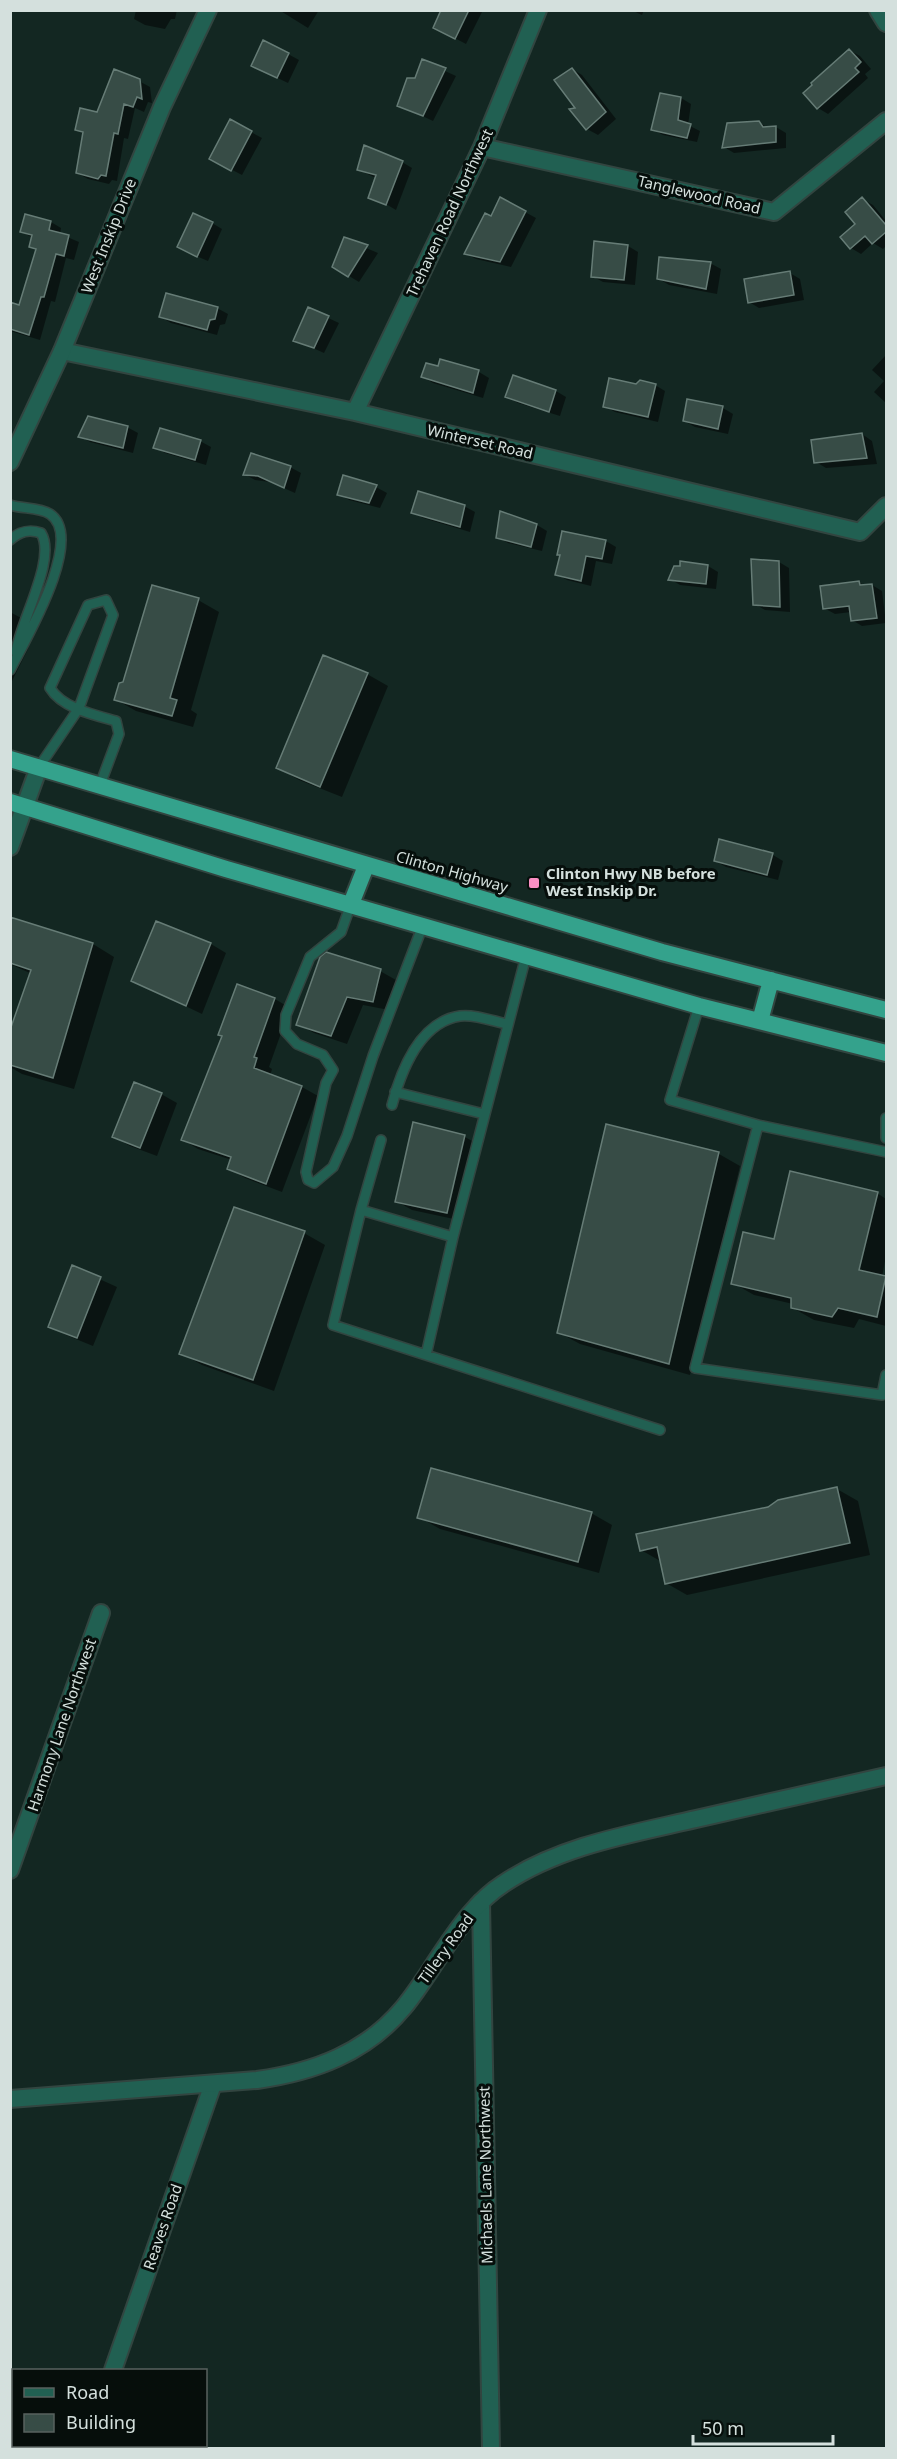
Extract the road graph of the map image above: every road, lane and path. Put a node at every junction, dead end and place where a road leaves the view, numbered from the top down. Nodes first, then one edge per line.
1 (208, 10) edge
2 (538, 10) edge
3 (878, 10) edge
4 (886, 23) edge
5 (886, 121) edge
6 (482, 147) junction
7 (62, 351) junction
8 (355, 412) junction
9 (10, 462) edge
10 (10, 505) edge
11 (886, 506) edge
12 (10, 540) edge
13 (12, 667) edge
14 (79, 708) junction
15 (10, 759) edge
16 (39, 767) junction
17 (100, 785) junction
18 (18, 805) edge
19 (10, 847) edge
20 (366, 866) junction
21 (351, 904) junction
22 (423, 925) junction
23 (526, 956) junction
24 (771, 980) junction
25 (699, 1006) junction
26 (886, 1010) edge
27 (760, 1021) junction
28 (507, 1024) junction
29 (886, 1053) edge
30 (396, 1092) junction
31 (392, 1105) dead end
32 (484, 1114) junction
33 (886, 1118) edge
34 (758, 1125) junction
35 (886, 1138) edge
36 (381, 1140) dead end
37 (886, 1152) edge
38 (361, 1210) junction
39 (453, 1237) junction
40 (426, 1355) junction
41 (886, 1375) edge
42 (660, 1430) dead end
43 (101, 1613) dead end
44 (886, 1776) edge
45 (10, 1870) edge
46 (481, 1902) junction
47 (213, 2084) junction
48 (10, 2099) edge
49 (113, 2369) edge
50 (491, 2448) edge

1 - 7 street, West Inskip Drive
2 - 6 street, Trehaven Road Northwest
3 - 4 street
5 - 6 street, Tanglewood Road
6 - 8 street, Trehaven Road Northwest
7 - 8 street, Winterset Road
7 - 9 street, West Inskip Drive
8 - 11 street, Winterset Road
10 - 13 lane
12 - 13 lane
14 - 14 lane
14 - 16 lane
14 - 17 lane
15 - 16 highway, Clinton Highway
16 - 17 highway, Clinton Highway
16 - 18 street
17 - 20 highway, Clinton Highway
18 - 19 street
18 - 21 highway
20 - 21 highway
20 - 24 highway, Clinton Highway
21 - 22 highway
21 - 22 lane
22 - 23 highway
23 - 25 highway
23 - 28 lane
24 - 26 highway, Clinton Highway
24 - 27 highway
25 - 27 highway
25 - 34 lane
27 - 29 highway
28 - 30 lane
28 - 32 lane
30 - 31 lane
30 - 32 lane
32 - 39 lane
33 - 35 lane
34 - 37 lane
34 - 41 lane
36 - 38 lane
38 - 39 lane
38 - 40 lane
39 - 40 lane
40 - 42 lane
43 - 45 street, Harmony Lane Northwest
44 - 46 street, Tillery Road
46 - 47 street, Tillery Road
46 - 50 street, Michaels Lane Northwest
47 - 48 street, Tillery Road
47 - 49 street, Reaves Road

